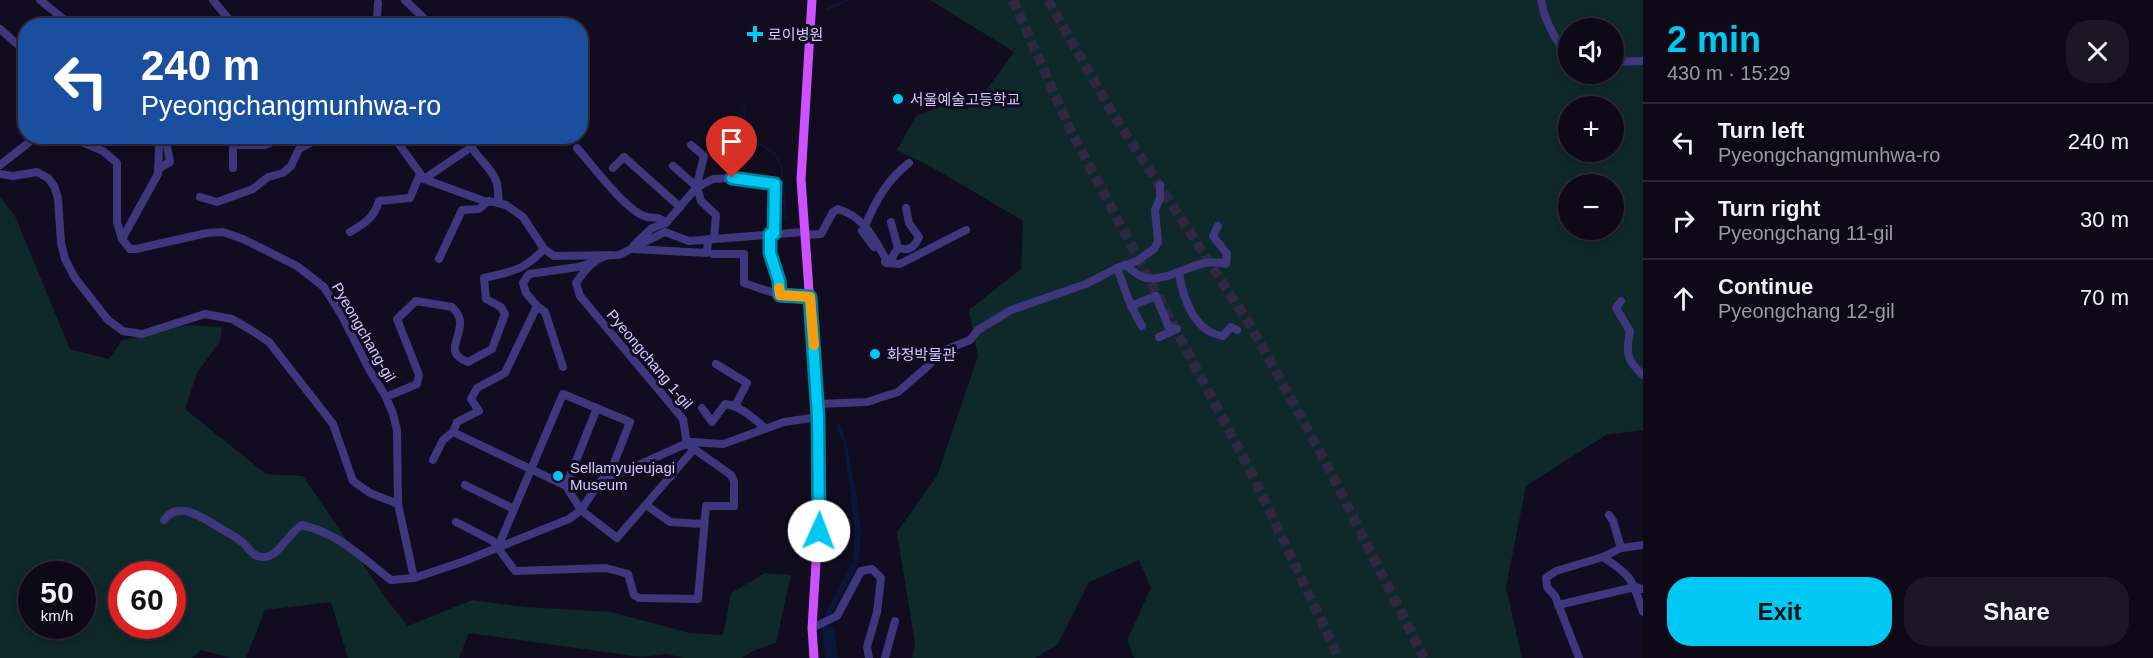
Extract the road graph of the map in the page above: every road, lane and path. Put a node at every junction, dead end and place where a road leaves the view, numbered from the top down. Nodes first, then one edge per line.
1 (40, 0) edge
2 (213, 0) edge
3 (405, 0) edge
4 (812, 0) edge
5 (1541, 0) edge
6 (378, 3) dead end
7 (62, 18) edge
8 (228, 18) edge
9 (377, 18) edge
10 (424, 18) edge
11 (0, 29) edge
12 (1558, 39) edge
13 (18, 45) edge
14 (1643, 61) edge
15 (1624, 62) edge
16 (27, 144) edge
17 (87, 144) edge
18 (158, 144) edge
19 (167, 144) edge
20 (268, 144) edge
21 (308, 144) edge
22 (398, 144) edge
23 (469, 144) edge
24 (691, 145) dead end
25 (470, 148) junction
26 (578, 148) dead end
27 (909, 162) dead end
28 (0, 165) edge
29 (673, 166) dead end
30 (233, 168) dead end
31 (613, 168) dead end
32 (158, 169) junction
33 (0, 174) edge
34 (422, 176) junction
35 (1160, 185) dead end
36 (699, 186) junction
37 (200, 197) dead end
38 (489, 201) junction
39 (499, 203) junction
40 (680, 207) junction
41 (906, 208) dead end
42 (891, 222) dead end
43 (666, 223) junction
44 (1218, 226) dead end
45 (864, 228) junction
46 (966, 230) dead end
47 (350, 232) dead end
48 (805, 233) junction
49 (772, 234) junction
50 (122, 239) junction
51 (711, 239) junction
52 (898, 248) junction
53 (544, 249) junction
54 (630, 249) junction
55 (713, 254) dead end
56 (439, 259) dead end
57 (592, 259) junction
58 (1121, 267) junction
59 (1179, 273) junction
60 (780, 295) junction
61 (810, 297) junction
62 (1621, 301) dead end
63 (537, 306) junction
64 (1131, 306) junction
65 (1142, 326) dead end
66 (1237, 330) dead end
67 (1159, 337) dead end
68 (716, 364) dead end
69 (564, 367) dead end
70 (1643, 375) edge
71 (386, 397) junction
72 (818, 404) junction
73 (735, 406) junction
74 (597, 408) junction
75 (702, 408) dead end
76 (818, 417) junction
77 (765, 428) junction
78 (453, 432) junction
79 (691, 446) junction
80 (433, 460) dead end
81 (531, 469) junction
82 (599, 483) junction
83 (465, 485) dead end
84 (566, 486) junction
85 (398, 504) junction
86 (646, 505) junction
87 (514, 509) junction
88 (581, 510) junction
89 (1609, 515) dead end
90 (164, 520) dead end
91 (456, 522) dead end
92 (704, 524) junction
93 (1643, 545) edge
94 (498, 547) junction
95 (1621, 548) junction
96 (1603, 557) junction
97 (414, 578) junction
98 (1639, 588) edge
99 (1558, 605) junction
100 (1643, 612) edge
101 (895, 621) dead end
102 (812, 630) junction
103 (808, 658) edge
104 (814, 658) edge
105 (869, 658) edge
106 (885, 658) edge
107 (1579, 658) edge

1 - 7 street
2 - 8 street
3 - 10 street
4 - 48 main road
5 - 12 street
6 - 9 street
11 - 13 street
14 - 15 street
16 - 28 street
17 - 50 street
18 - 32 street
19 - 32 street
20 - 30 street
21 - 37 street
22 - 34 street
23 - 25 street
24 - 36 street
25 - 34 street
25 - 39 street
26 - 43 street
27 - 45 street
29 - 36 street
31 - 40 street
32 - 50 street
33 - 85 street
34 - 38 street
34 - 47 street
35 - 58 street
36 - 40 street
36 - 49 street
36 - 51 street
38 - 39 street
38 - 56 street
39 - 53 street
40 - 43 street
41 - 52 street
42 - 52 street
43 - 54 street
44 - 59 street
45 - 46 street
45 - 48 street
45 - 52 street
48 - 49 street
48 - 61 main road
49 - 51 street
49 - 60 street
50 - 71 street, Pyeongchang-gil
51 - 54 street
51 - 54 street
53 - 57 street
53 - 71 street
54 - 57 street
55 - 60 street
57 - 63 street
57 - 79 street, Pyeongchang 1-gil
58 - 59 street
58 - 64 street
58 - 72 street
59 - 66 street
60 - 61 street
61 - 72 main road
62 - 70 street
63 - 69 street
63 - 78 street
64 - 65 street
64 - 67 street
68 - 73 street
71 - 85 street, Pyeongchang-gil
72 - 76 main road
73 - 75 street
73 - 77 street
74 - 81 street
74 - 82 street
74 - 84 street
76 - 77 street
76 - 102 main road
77 - 79 street
78 - 80 street
78 - 81 street
79 - 82 street
79 - 86 street
79 - 92 street
81 - 84 street
81 - 87 street
82 - 88 street
83 - 87 street
84 - 88 street
85 - 97 street, Pyeongchang-gil
86 - 88 street
86 - 92 street
87 - 94 street
88 - 94 street
89 - 95 street
90 - 97 street
91 - 94 street
92 - 94 street
93 - 95 street
94 - 97 street
95 - 96 street
96 - 98 street
96 - 99 street
98 - 99 street
98 - 100 street
99 - 107 street
101 - 106 street
102 - 103 main road
102 - 104 main road
102 - 105 street

